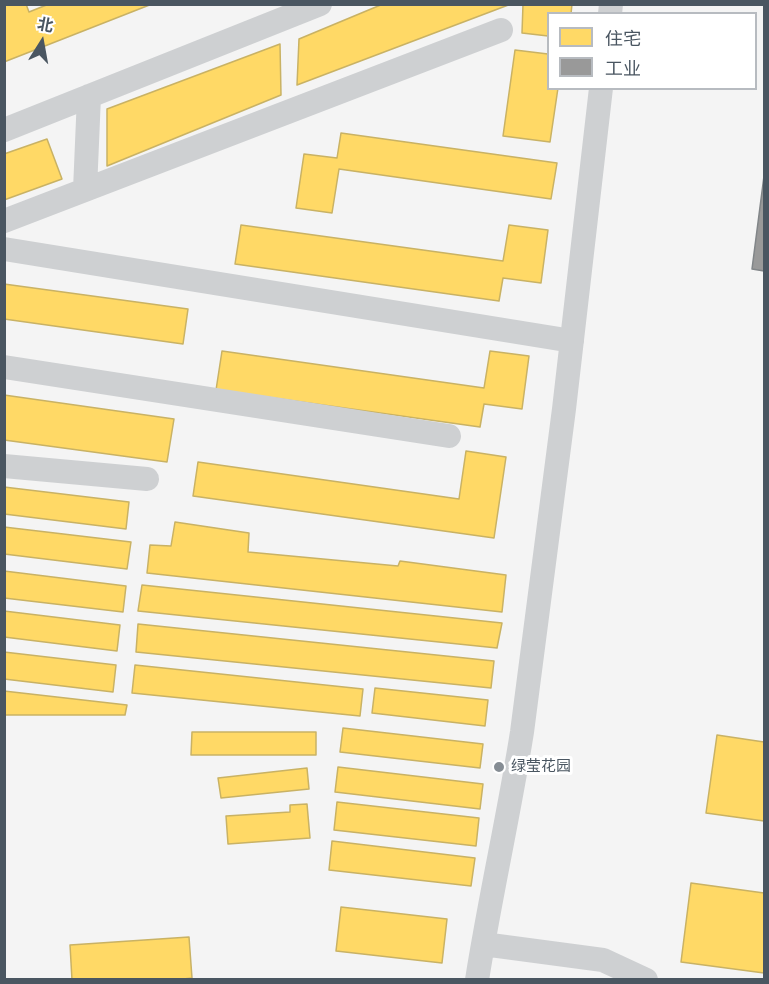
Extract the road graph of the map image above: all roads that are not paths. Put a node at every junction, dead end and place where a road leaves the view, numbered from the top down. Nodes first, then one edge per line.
1 (320, 4) edge
2 (501, 30) dead end
3 (601, 90) edge
4 (89, 96) junction
5 (4, 130) edge
6 (85, 190) junction
7 (4, 221) edge
8 (4, 249) edge
9 (572, 341) junction
10 (4, 367) edge
11 (449, 436) dead end
12 (4, 466) edge
13 (147, 479) dead end
14 (483, 944) junction
15 (477, 980) edge
16 (646, 980) edge

1 - 4 street
2 - 6 street
3 - 9 street
4 - 5 street
4 - 6 street
6 - 7 street
8 - 9 street
9 - 14 street
10 - 11 street
12 - 13 street
14 - 15 street
14 - 16 street

